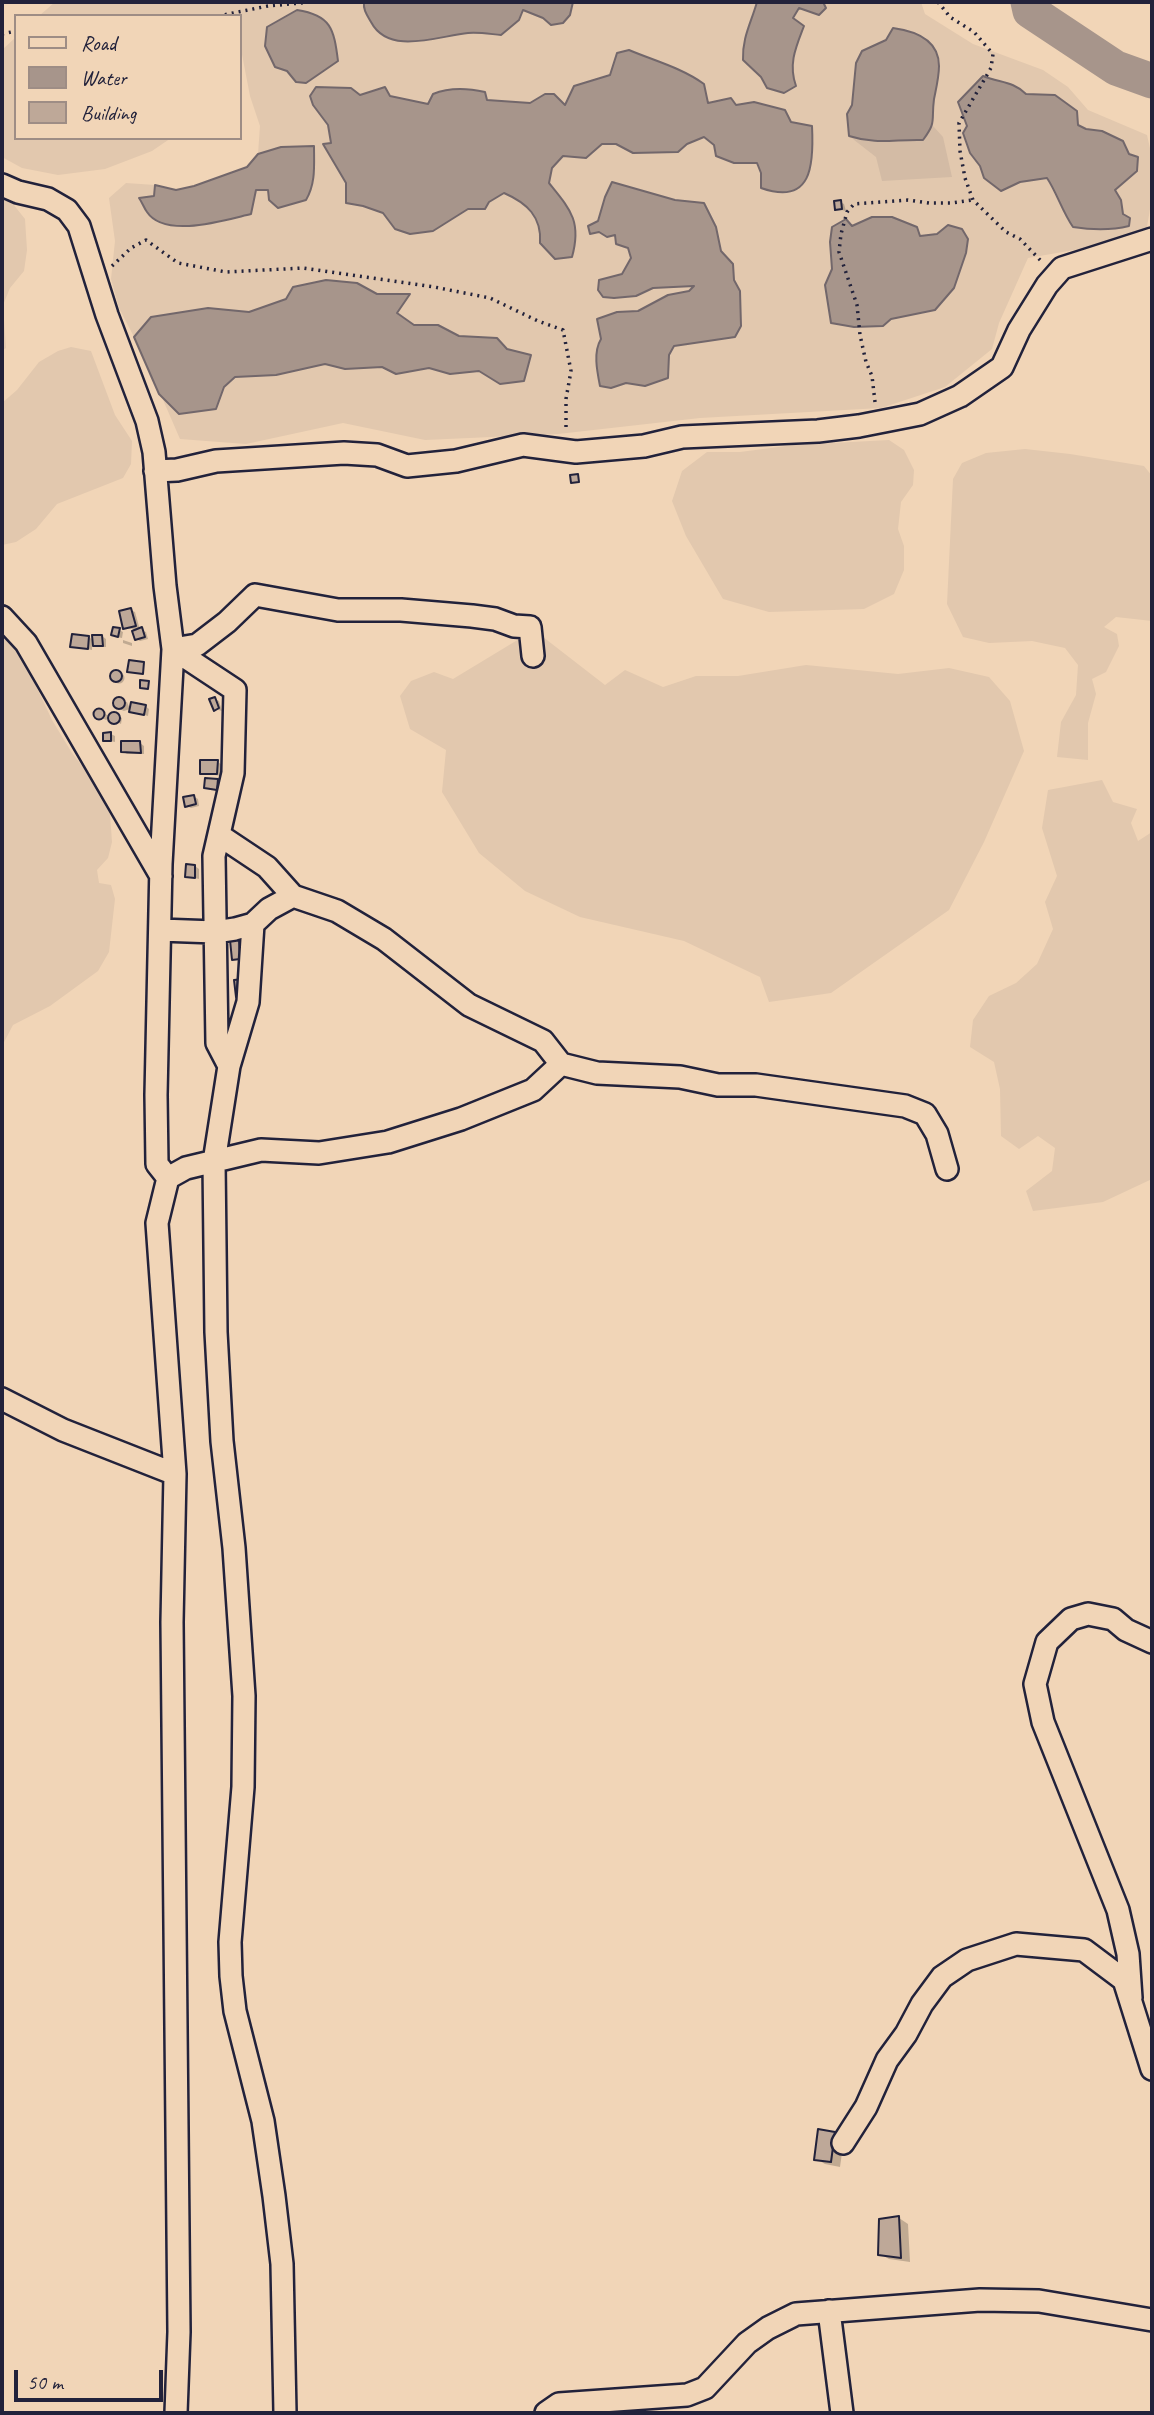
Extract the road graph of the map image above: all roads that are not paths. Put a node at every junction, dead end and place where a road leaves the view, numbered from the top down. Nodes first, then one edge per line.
1 (2, 185) edge
2 (1152, 239) edge
3 (155, 471) junction
4 (2, 617) edge
5 (173, 649) junction
6 (533, 656) dead end
7 (219, 835) junction
8 (161, 876) junction
9 (293, 896) junction
10 (253, 924) junction
11 (160, 930) junction
12 (215, 932) junction
13 (561, 1064) junction
14 (229, 1066) junction
15 (214, 1162) junction
16 (947, 1169) dead end
17 (168, 1178) junction
18 (2, 1399) edge
19 (175, 1474) junction
20 (1152, 1642) edge
21 (1131, 1998) junction
22 (1152, 2069) edge
23 (843, 2143) dead end
24 (829, 2311) junction
25 (1152, 2320) edge
26 (176, 2413) edge
27 (285, 2413) edge
28 (546, 2413) edge
29 (842, 2413) edge

1 - 3 street
2 - 3 street
3 - 5 street
4 - 8 street
5 - 6 street
5 - 7 street
5 - 8 street
7 - 9 street
7 - 12 street
8 - 11 street
9 - 10 street
9 - 13 street
10 - 12 street
10 - 14 street
11 - 12 street
11 - 17 street
12 - 14 street
13 - 15 street
13 - 16 street
14 - 15 street
15 - 17 street
15 - 27 street
17 - 19 street
18 - 19 street
19 - 26 street
20 - 21 street
21 - 22 street
21 - 23 street
24 - 25 street
24 - 28 street
24 - 29 street

